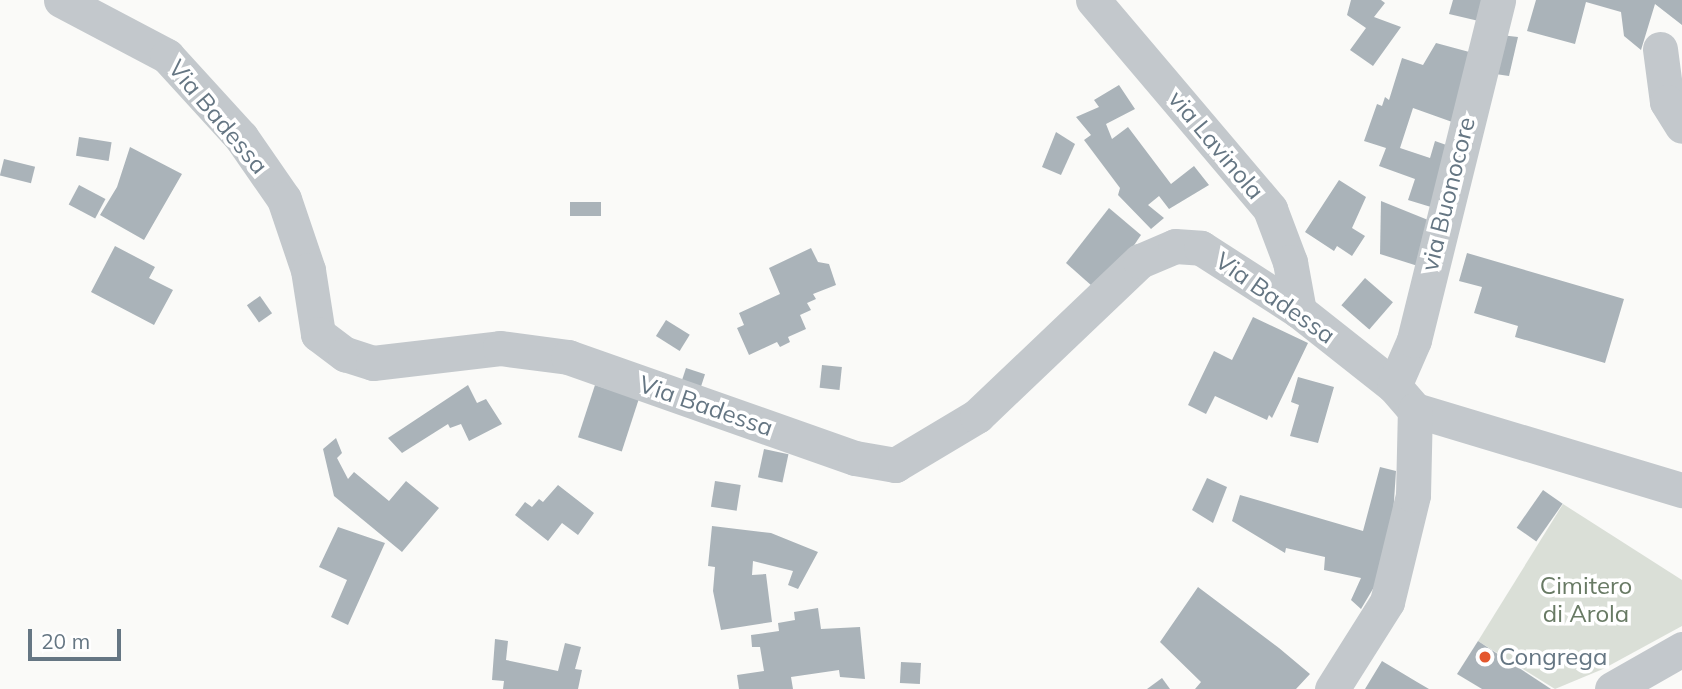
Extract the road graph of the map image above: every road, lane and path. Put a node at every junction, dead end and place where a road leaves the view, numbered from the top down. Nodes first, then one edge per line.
1 (61, 0) edge
2 (1093, 0) edge
3 (1498, 0) edge
4 (1660, 49) dead end
5 (1682, 126) edge
6 (1298, 311) junction
7 (1404, 398) junction
8 (1682, 490) edge
9 (1682, 649) edge
10 (1332, 689) edge
11 (1612, 689) edge

1 - 6 street, Via Badessa
2 - 6 street, via Lavinola
3 - 7 street, via Buonocore
4 - 5 street
6 - 7 street, Via Badessa
7 - 8 street
7 - 10 street
9 - 11 street

